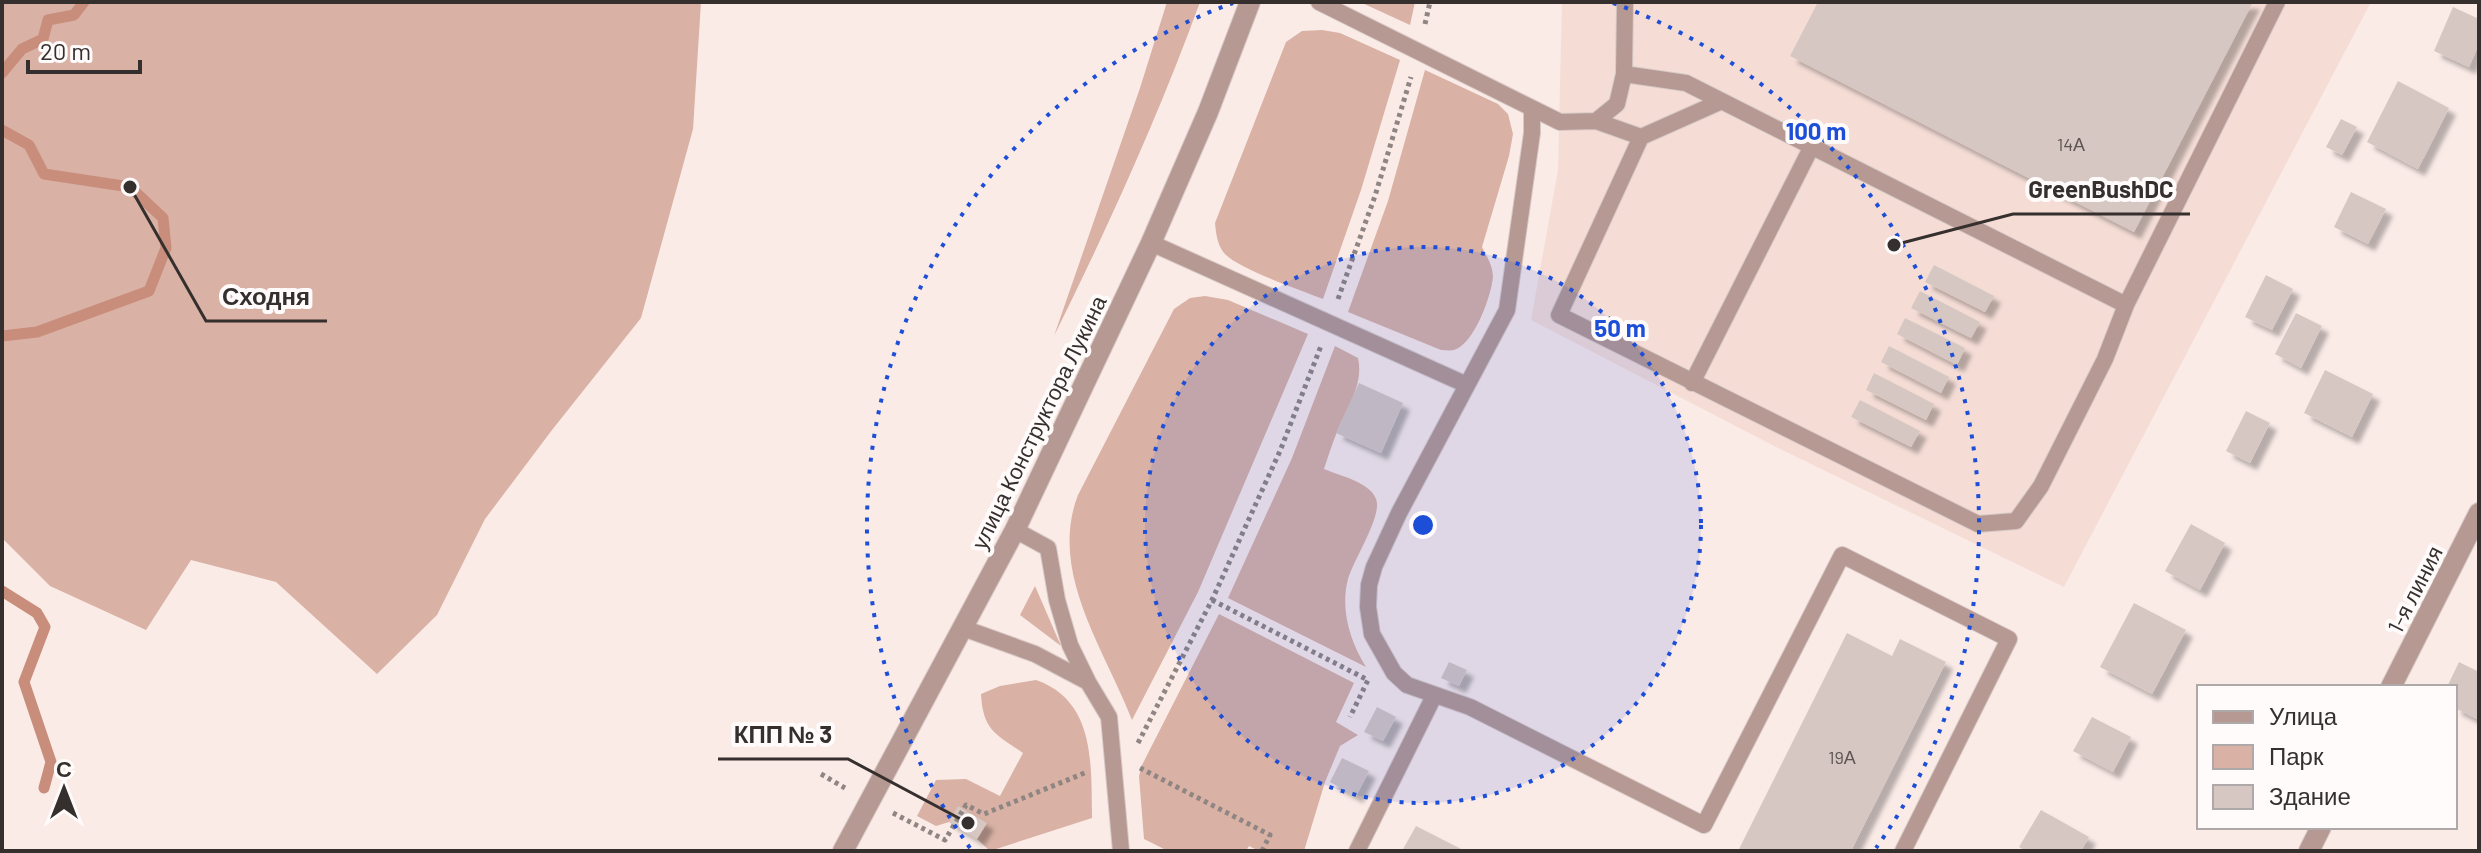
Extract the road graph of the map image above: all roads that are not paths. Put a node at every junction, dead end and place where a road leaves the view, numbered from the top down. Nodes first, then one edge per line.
1 (1250, 2) edge
2 (1319, 2) edge
3 (1625, 2) edge
4 (2277, 2) edge
5 (1624, 74) junction
6 (1722, 101) junction
7 (1532, 109) junction
8 (1596, 121) junction
9 (1641, 137) junction
10 (1812, 146) junction
11 (1151, 243) junction
12 (2126, 305) junction
13 (1692, 383) junction
14 (1467, 385) junction
15 (2479, 513) edge
16 (1015, 530) junction
17 (963, 628) junction
18 (1088, 682) junction
19 (2392, 685) edge
20 (1434, 696) junction
21 (2320, 829) edge
22 (843, 851) edge
23 (1121, 851) edge
24 (1357, 851) edge
25 (1903, 851) edge
26 (2309, 851) edge

1 - 11 street, улица Конструктора Лукина
2 - 7 lane
3 - 5 lane
4 - 12 lane
5 - 6 lane
5 - 8 lane
6 - 9 lane
6 - 10 lane
7 - 8 lane
7 - 14 lane
8 - 9 lane
9 - 13 lane
10 - 12 lane
10 - 13 lane
11 - 14 lane
11 - 16 street, улица Конструктора Лукина
12 - 13 lane
14 - 20 lane
15 - 19 street, 1-я линия
16 - 17 street, улица Конструктора Лукина
16 - 18 lane
17 - 18 lane
17 - 22 street, улица Конструктора Лукина
18 - 23 lane
20 - 24 lane
20 - 25 lane
21 - 26 street

